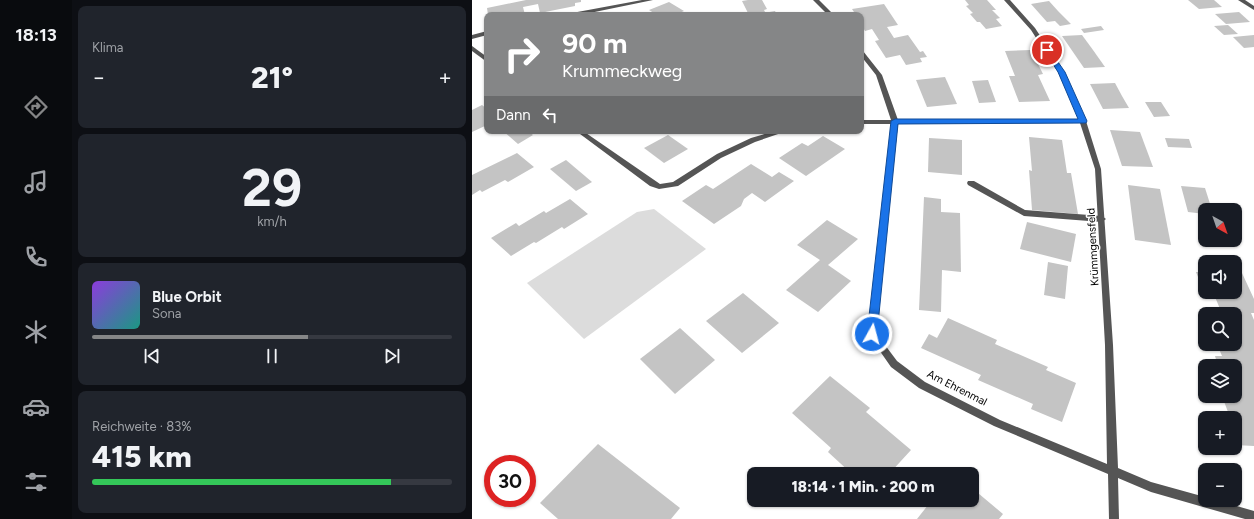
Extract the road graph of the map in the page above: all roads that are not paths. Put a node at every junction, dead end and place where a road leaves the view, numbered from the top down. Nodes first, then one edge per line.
1 (650, 0) edge
2 (816, 0) edge
3 (1007, 0) edge
4 (1241, 0) edge
5 (1254, 8) edge
6 (588, 12) edge
7 (827, 12) edge
8 (484, 34) edge
9 (472, 37) edge
10 (472, 48) edge
11 (864, 56) edge
12 (484, 58) edge
13 (895, 121) junction
14 (1083, 121) junction
15 (864, 122) edge
16 (584, 134) edge
17 (772, 134) edge
18 (971, 183) dead end
19 (1102, 219) junction
20 (1112, 472) junction
21 (1254, 516) edge
22 (1114, 519) edge

1 - 6 street
2 - 7 street
3 - 14 street, Krümmgensfeld
4 - 5 street
8 - 9 street
10 - 12 street
11 - 13 street, Am Ehrenmal
13 - 14 street
13 - 15 street
13 - 20 street, Am Ehrenmal
14 - 19 street, Krümmgensfeld
16 - 17 street
18 - 19 street
19 - 20 street, Krümmgensfeld
20 - 21 street, Am Ehrenmal
20 - 22 street, Krümmgensfeld

